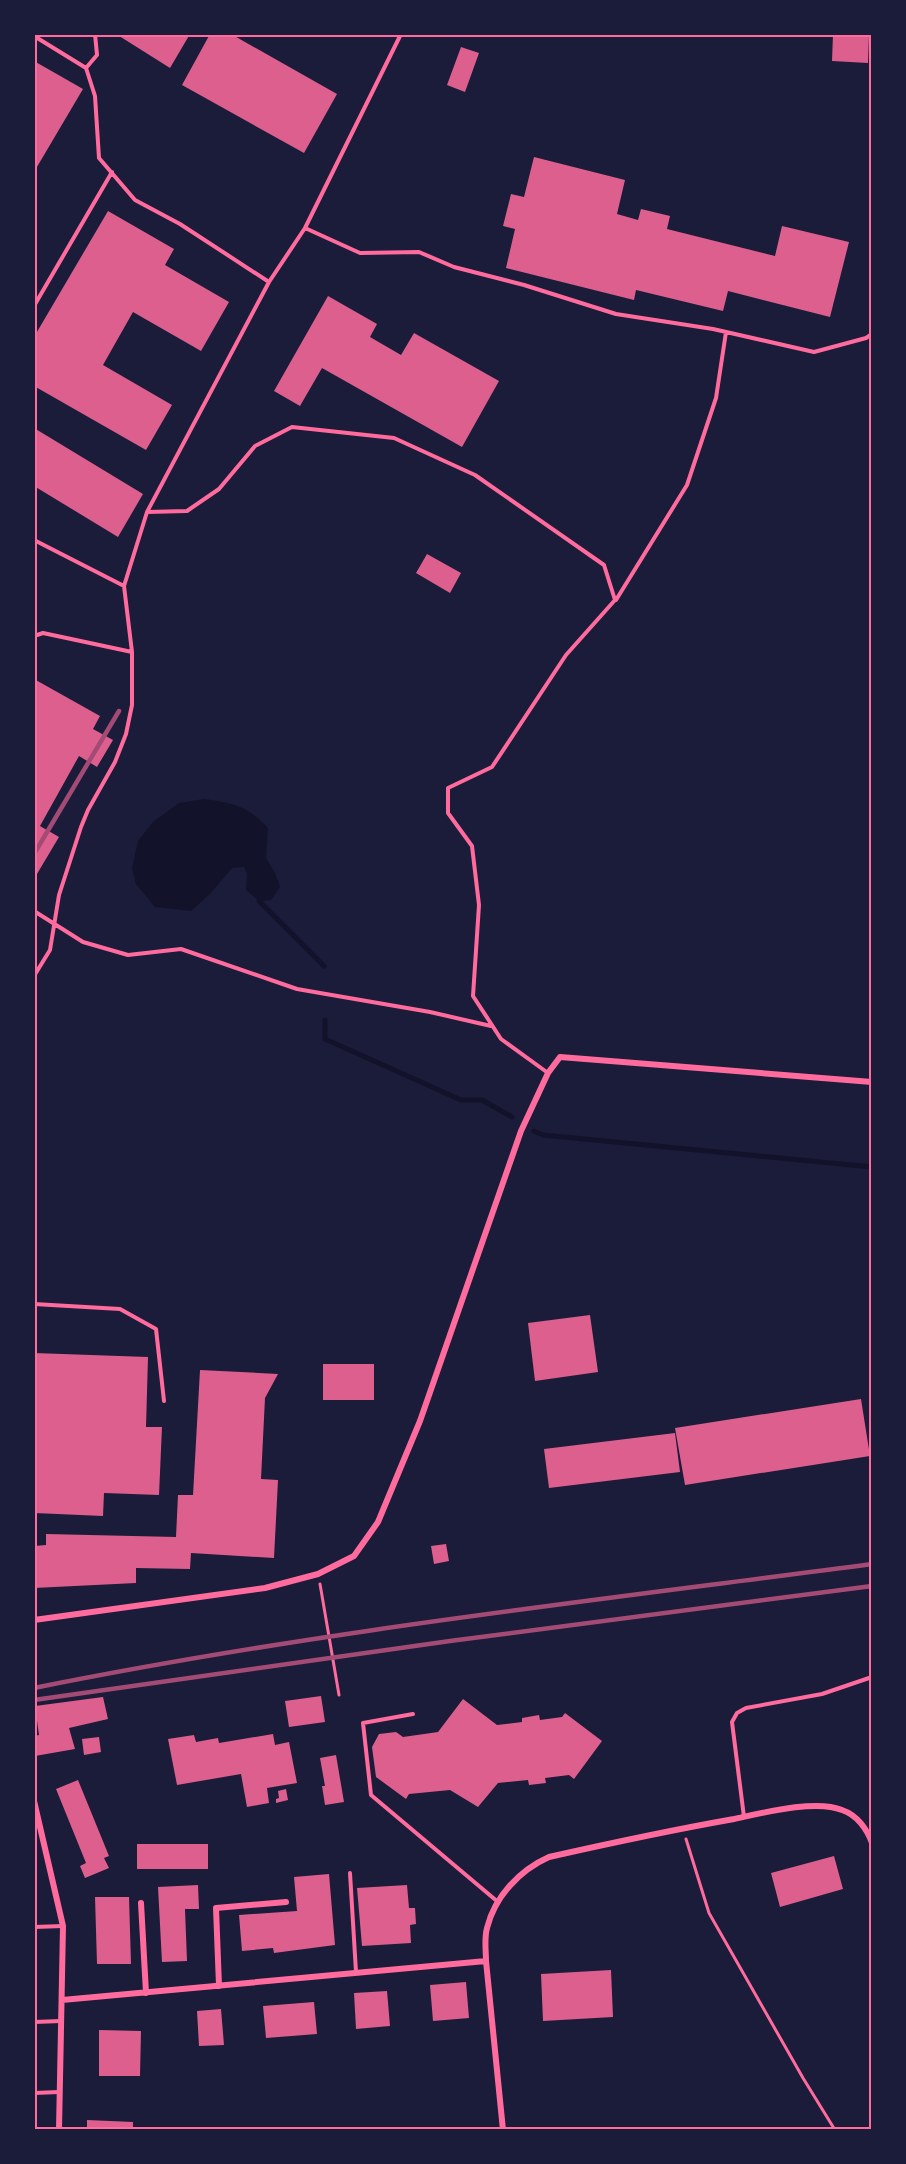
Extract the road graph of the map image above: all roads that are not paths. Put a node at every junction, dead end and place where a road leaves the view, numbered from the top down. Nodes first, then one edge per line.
1 (95, 34) edge
2 (401, 34) edge
3 (34, 36) edge
4 (86, 68) junction
5 (112, 172) junction
6 (305, 228) junction
7 (269, 282) junction
8 (34, 306) edge
9 (726, 332) junction
10 (872, 333) edge
11 (147, 512) junction
12 (34, 540) edge
13 (124, 586) junction
14 (615, 600) junction
15 (34, 636) edge
16 (132, 652) junction
17 (34, 910) edge
18 (53, 923) junction
19 (34, 976) edge
20 (492, 1026) junction
21 (548, 1073) junction
22 (872, 1082) edge
23 (34, 1304) edge
24 (164, 1401) dead end
25 (34, 1620) edge
26 (872, 1677) edge
27 (413, 1714) dead end
28 (34, 1801) edge
29 (744, 1817) junction
30 (871, 1842) edge
31 (350, 1873) dead end
32 (286, 1902) dead end
33 (498, 1902) junction
34 (141, 1903) dead end
35 (63, 1926) junction
36 (34, 1928) edge
37 (486, 1961) junction
38 (356, 1973) junction
39 (219, 1986) junction
40 (146, 1993) junction
41 (62, 2001) junction
42 (61, 2021) junction
43 (34, 2022) edge
44 (60, 2092) junction
45 (34, 2093) edge
46 (59, 2130) edge
47 (503, 2130) edge

1 - 4 lane
2 - 6 lane
3 - 4 lane
4 - 5 lane
5 - 7 lane
5 - 8 lane
6 - 7 lane
6 - 9 lane
7 - 11 lane
9 - 10 lane
9 - 14 lane
11 - 13 lane
11 - 14 lane
12 - 13 lane
13 - 16 lane
14 - 20 lane
15 - 16 lane
16 - 18 lane
17 - 18 lane
18 - 19 lane
18 - 20 lane
20 - 21 lane
21 - 22 street
21 - 25 street
23 - 24 lane
26 - 29 lane
27 - 33 lane
28 - 35 street
29 - 30 street
29 - 33 street
31 - 38 lane
32 - 39 street
33 - 37 street
34 - 40 street
35 - 36 lane
35 - 41 street
37 - 38 street
37 - 47 street
38 - 39 street
39 - 40 street
40 - 41 street
41 - 42 street
42 - 43 lane
42 - 44 street
44 - 45 lane
44 - 46 street

